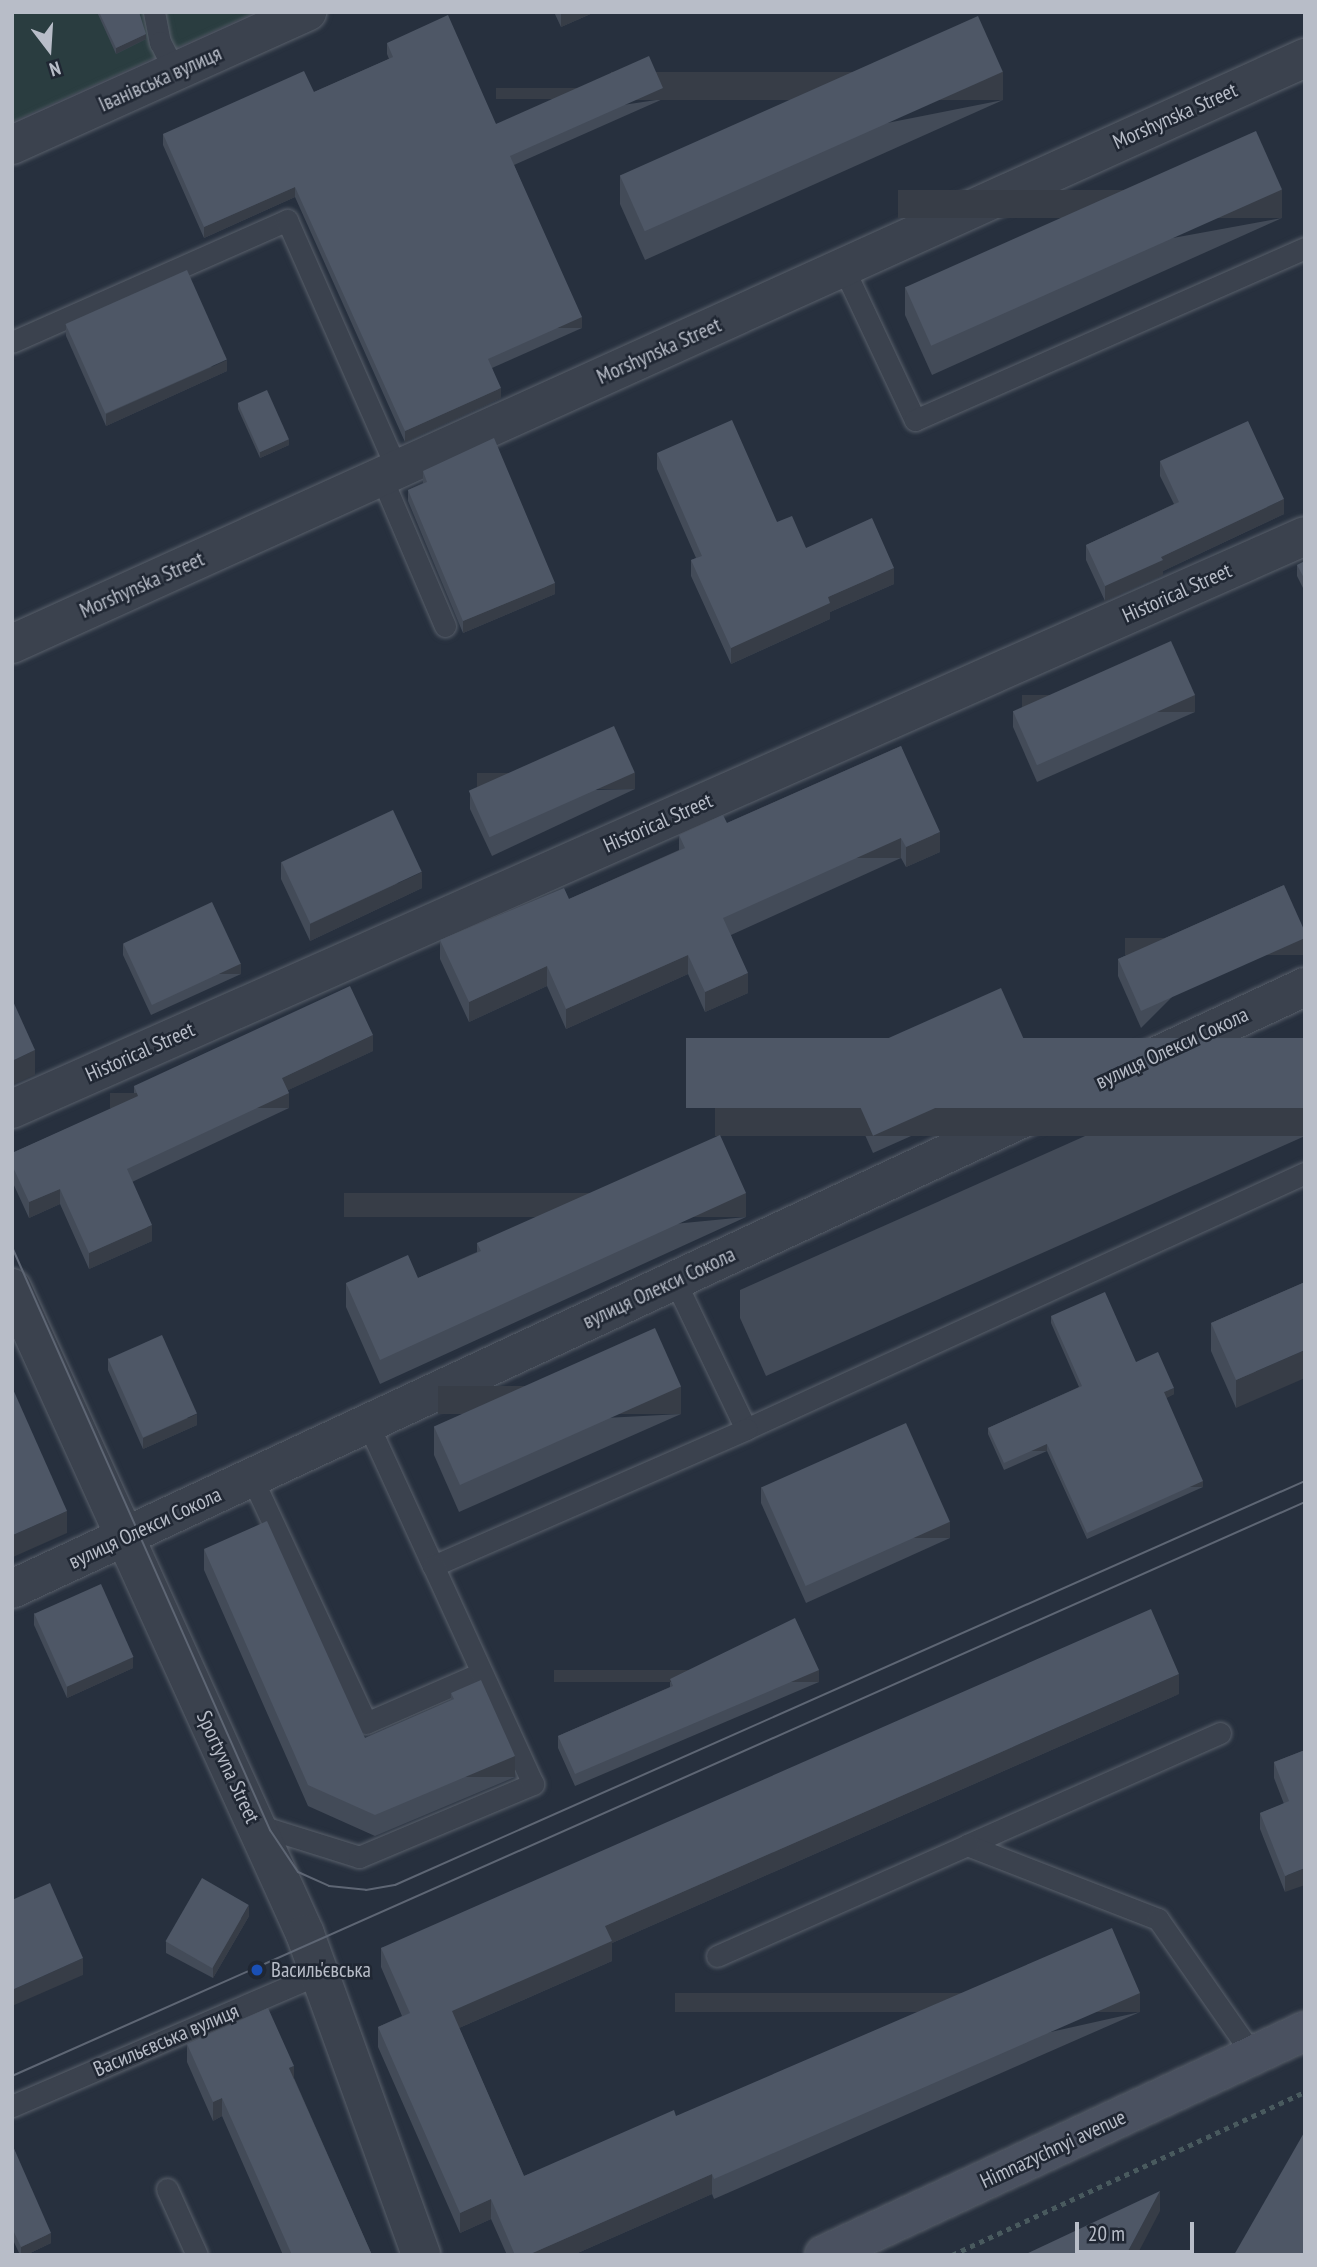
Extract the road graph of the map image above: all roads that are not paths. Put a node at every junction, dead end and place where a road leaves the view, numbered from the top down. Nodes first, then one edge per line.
1 (154, 12) edge
2 (307, 12) edge
3 (1305, 58) edge
4 (175, 72) junction
5 (12, 145) edge
6 (1305, 248) edge
7 (843, 267) junction
8 (12, 342) edge
9 (389, 473) junction
10 (1305, 537) edge
11 (444, 626) dead end
12 (12, 644) edge
13 (1305, 986) edge
14 (12, 1109) edge
15 (1305, 1173) edge
16 (675, 1281) junction
17 (12, 1288) edge
18 (368, 1424) junction
19 (746, 1429) junction
20 (252, 1478) junction
21 (123, 1538) junction
22 (433, 1566) junction
23 (12, 1589) edge
24 (481, 1673) junction
25 (1220, 1733) dead end
26 (254, 1824) junction
27 (967, 1845) junction
28 (716, 1956) dead end
29 (319, 1974) junction
30 (1286, 2038) edge
31 (12, 2106) edge
32 (167, 2189) dead end
33 (197, 2255) edge
34 (421, 2255) edge
35 (824, 2255) edge

1 - 4 lane
2 - 4 street, Іванівська вулиця
3 - 7 street, Morshynska Street
4 - 5 street, Іванівська вулиця
6 - 7 lane
7 - 9 street, Morshynska Street
8 - 9 lane
9 - 11 lane
9 - 12 street, Morshynska Street
10 - 14 street, Historical Street
13 - 16 street, вулиця Олекси Сокола
15 - 19 lane
16 - 18 street, вулиця Олекси Сокола
16 - 19 lane
17 - 21 street, Sportyvna Street
18 - 20 street, вулиця Олекси Сокола
18 - 22 lane
19 - 22 lane
20 - 21 street, вулиця Олекси Сокола
20 - 24 lane
21 - 23 street, вулиця Олекси Сокола
21 - 26 street, Sportyvna Street
22 - 24 lane
24 - 26 lane
25 - 27 lane
26 - 29 street, Sportyvna Street
27 - 28 lane
27 - 30 lane
29 - 31 lane, Васильєвська вулиця
29 - 34 street, Sportyvna Street
30 - 35 main road, Himnazychnyi avenue
32 - 33 lane

